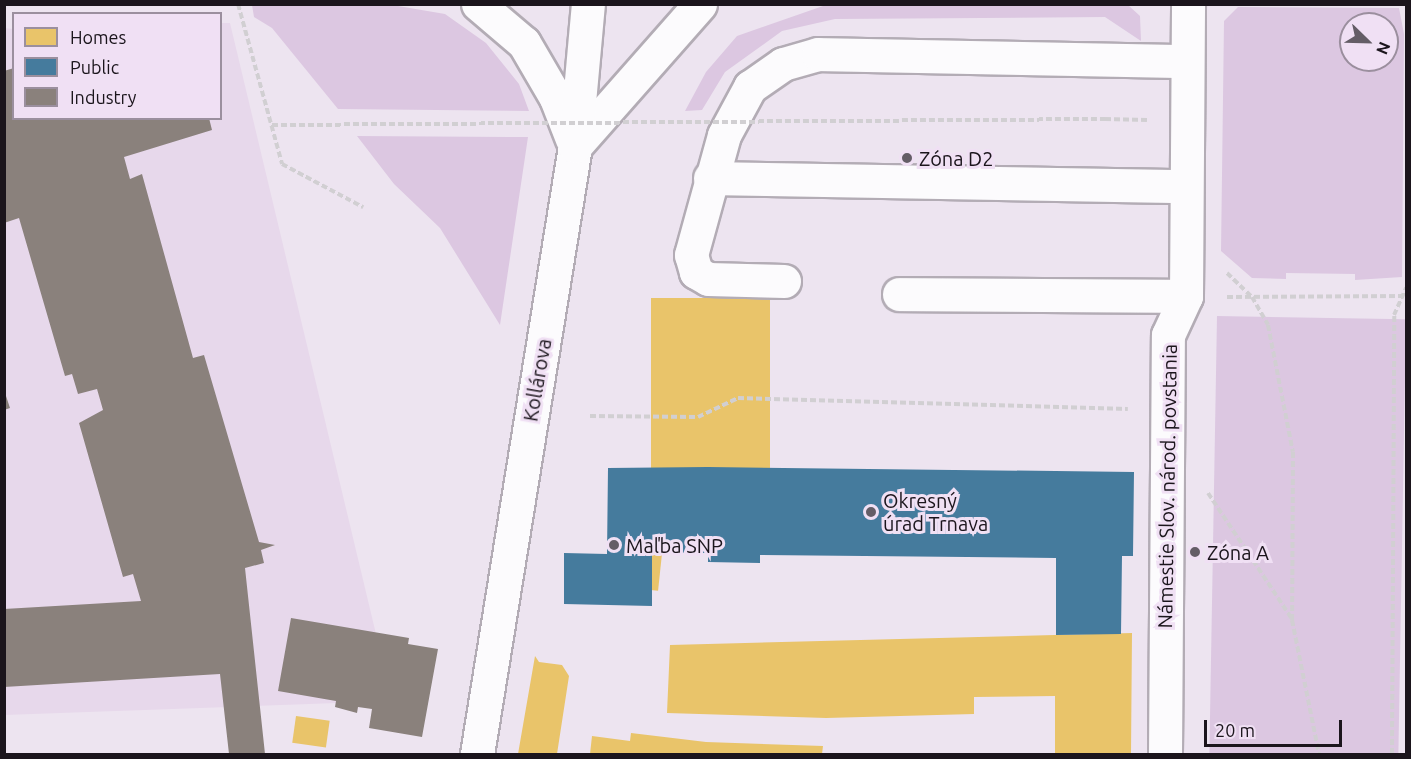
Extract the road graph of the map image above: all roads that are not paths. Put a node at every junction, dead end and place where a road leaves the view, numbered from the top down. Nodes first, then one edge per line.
1 (478, 4) edge
2 (588, 4) edge
3 (700, 4) edge
4 (1188, 4) edge
5 (1187, 61) junction
6 (575, 146) junction
7 (710, 178) junction
8 (1185, 186) junction
9 (784, 281) dead end
10 (899, 294) dead end
11 (1186, 296) junction
12 (477, 754) edge
13 (1165, 754) edge

1 - 6 street
2 - 6 street, Kollárova
3 - 6 street
4 - 5 street, Námestie Slov. národ. povstania
5 - 7 street
5 - 8 street, Námestie Slov. národ. povstania
6 - 12 street, Kollárova
7 - 8 street
7 - 9 street
8 - 11 street, Námestie Slov. národ. povstania
10 - 11 street
11 - 13 street, Námestie Slov. národ. povstania

